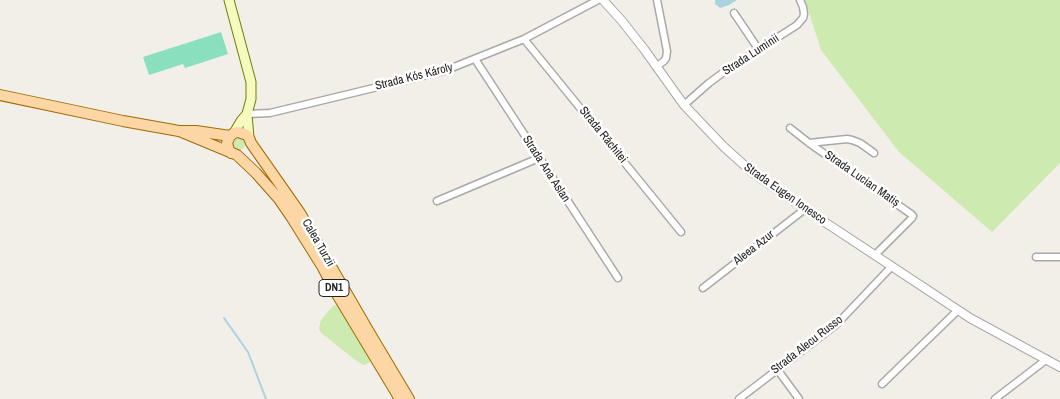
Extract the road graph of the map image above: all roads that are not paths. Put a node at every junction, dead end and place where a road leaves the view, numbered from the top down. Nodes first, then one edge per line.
1 (228, 0) edge
2 (598, 0) edge
3 (603, 0) edge
4 (657, 0) edge
5 (800, 0) edge
6 (734, 13) dead end
7 (524, 39) junction
8 (759, 50) junction
9 (475, 59) junction
10 (656, 67) junction
11 (0, 95) edge
12 (684, 105) junction
13 (247, 114) junction
14 (790, 128) dead end
15 (180, 131) junction
16 (232, 134) junction
17 (250, 140) junction
18 (809, 143) junction
19 (874, 153) dead end
20 (234, 154) junction
21 (539, 158) junction
22 (437, 201) dead end
23 (805, 209) junction
24 (681, 232) dead end
25 (875, 255) junction
26 (1036, 257) dead end
27 (1060, 257) edge
28 (892, 266) junction
29 (618, 278) dead end
30 (703, 288) dead end
31 (958, 310) junction
32 (1047, 359) junction
33 (1060, 367) edge
34 (777, 369) junction
35 (882, 384) dead end
36 (400, 399) edge
37 (409, 399) edge
38 (739, 399) edge
39 (799, 399) edge
40 (995, 399) edge

1 - 13 main road
2 - 7 street, Strada Kós Károly
3 - 10 street, Strada Eugen Ionesco
4 - 10 street
5 - 8 street, Strada Luminii
6 - 8 street
7 - 9 street, Strada Kós Károly
7 - 24 street, Strada Răchitei
8 - 12 street, Strada Luminii
9 - 13 street, Strada Kós Károly
9 - 21 street, Strada Ana Aslan
10 - 12 street, Strada Eugen Ionesco
11 - 15 main road, Calea Turzii / DN1
12 - 23 street, Strada Eugen Ionesco
13 - 16 main road
13 - 17 main road
14 - 18 street, Strada Lucian Matiș
15 - 16 main road, Calea Turzii / DN1
15 - 20 main road, Calea Turzii / DN1
16 - 17 main road, Calea Turzii / DN1
16 - 20 main road
17 - 20 main road
17 - 37 main road, Calea Turzii / DN1
18 - 19 street
18 - 25 street, Strada Lucian Matiș
20 - 36 main road, Calea Turzii / DN1
21 - 22 street
21 - 29 street, Strada Ana Aslan
23 - 25 street, Strada Eugen Ionesco
23 - 30 street, Aleea Azur
25 - 28 street, Strada Eugen Ionesco
26 - 27 street
28 - 31 street, Strada Eugen Ionesco
28 - 34 street, Strada Alecu Russo
31 - 32 street, Strada Eugen Ionesco
31 - 35 street
32 - 33 street, Strada Eugen Ionesco
32 - 40 street
34 - 38 street, Strada Alecu Russo
34 - 39 street

